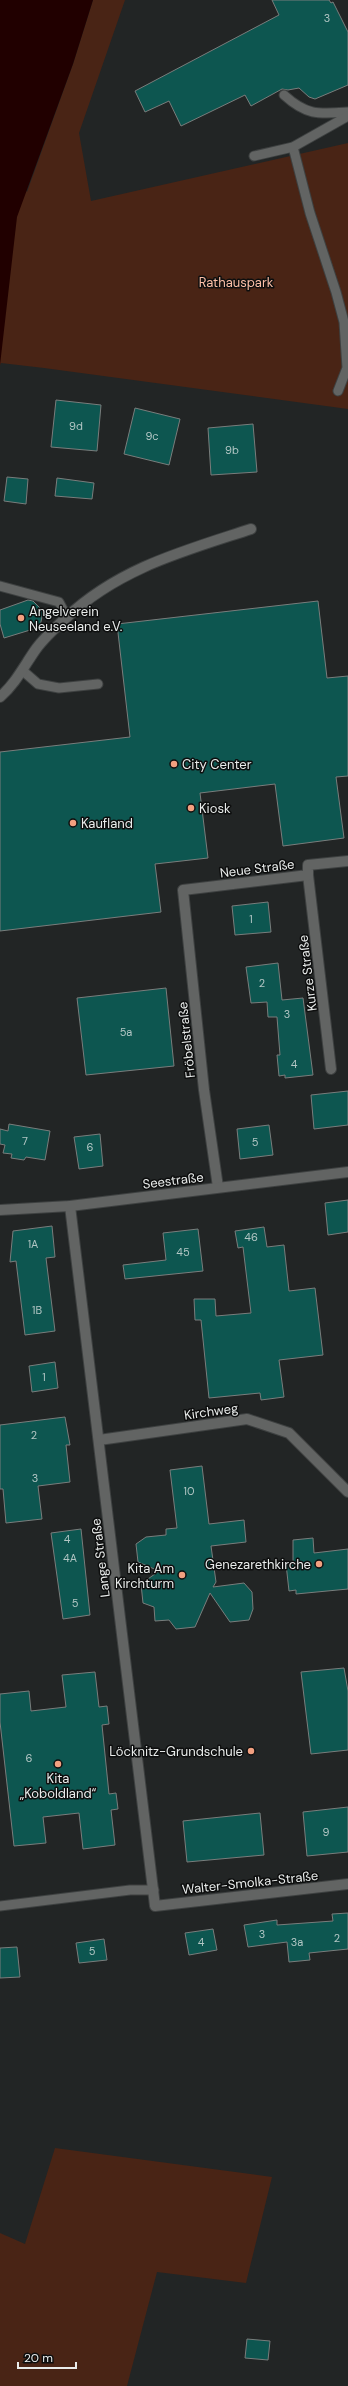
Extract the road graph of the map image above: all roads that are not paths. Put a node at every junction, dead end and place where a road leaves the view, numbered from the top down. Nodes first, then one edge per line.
1 (284, 95) dead end
2 (348, 112) edge
3 (348, 116) edge
4 (293, 147) junction
5 (254, 156) dead end
6 (338, 391) dead end
7 (251, 529) dead end
8 (0, 586) edge
9 (67, 617) junction
10 (23, 671) junction
11 (98, 684) dead end
12 (0, 697) edge
13 (348, 861) edge
14 (308, 875) junction
15 (183, 890) joint
16 (332, 1069) dead end
17 (348, 1172) edge
18 (218, 1187) junction
19 (70, 1206) junction
20 (0, 1210) edge
21 (99, 1440) junction
22 (348, 1492) edge
23 (348, 1884) edge
24 (154, 1890) junction
25 (0, 1906) edge
26 (155, 1906) joint

1 - 2 lane
3 - 4 lane
4 - 5 lane
4 - 6 lane
7 - 9 street
8 - 9 lane
9 - 10 street
10 - 11 lane
10 - 12 street
13 - 14 street, Neue Straße
14 - 15 street, Neue Straße
14 - 16 street, Kurze Straße
15 - 18 street, Fröbelstraße
17 - 18 street, Seestraße
18 - 19 street, Seestraße
19 - 20 street, Seestraße
19 - 21 street, Lange Straße
21 - 22 street, Kirchweg
21 - 24 street, Lange Straße
23 - 26 street, Walter-Smolka-Straße
24 - 25 lane
24 - 26 street, Lange Straße

